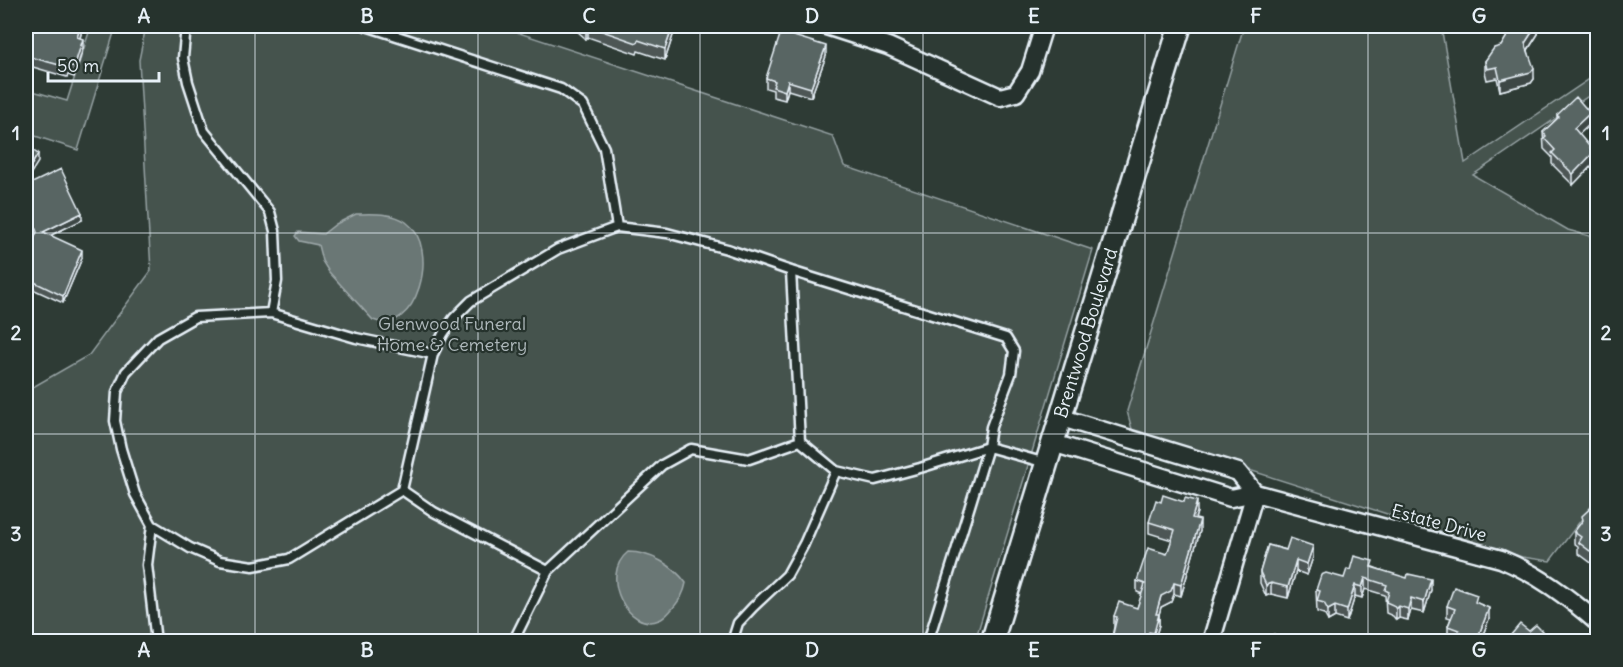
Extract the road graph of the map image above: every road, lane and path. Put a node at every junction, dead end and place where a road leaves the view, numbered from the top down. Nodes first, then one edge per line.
1 (186, 26) edge
2 (366, 26) edge
3 (826, 26) edge
4 (1044, 26) edge
5 (1180, 26) edge
6 (617, 226) junction
7 (791, 271) junction
8 (271, 313) junction
9 (433, 354) junction
10 (1059, 417) junction
11 (800, 441) junction
12 (988, 447) junction
13 (1049, 453) junction
14 (836, 471) junction
15 (402, 490) junction
16 (1255, 493) junction
17 (152, 525) junction
18 (548, 571) junction
19 (1598, 623) edge
20 (156, 642) edge
21 (513, 642) edge
22 (732, 642) edge
23 (928, 642) edge
24 (992, 642) edge
25 (1211, 642) edge

1 - 8 lane
2 - 6 lane
3 - 4 street
5 - 10 street, Brentwood Boulevard
6 - 7 lane
6 - 9 lane
7 - 11 lane
7 - 12 lane
8 - 9 lane
8 - 17 lane
9 - 15 lane
10 - 13 street, Brentwood Boulevard
10 - 16 street
11 - 14 lane
11 - 18 lane
12 - 13 lane
12 - 14 lane
12 - 23 lane
13 - 16 street, Estate Drive
13 - 24 street, Brentwood Boulevard
14 - 22 lane
15 - 17 lane
15 - 18 lane
16 - 19 street, Estate Drive
16 - 25 street
17 - 20 lane
18 - 21 lane

